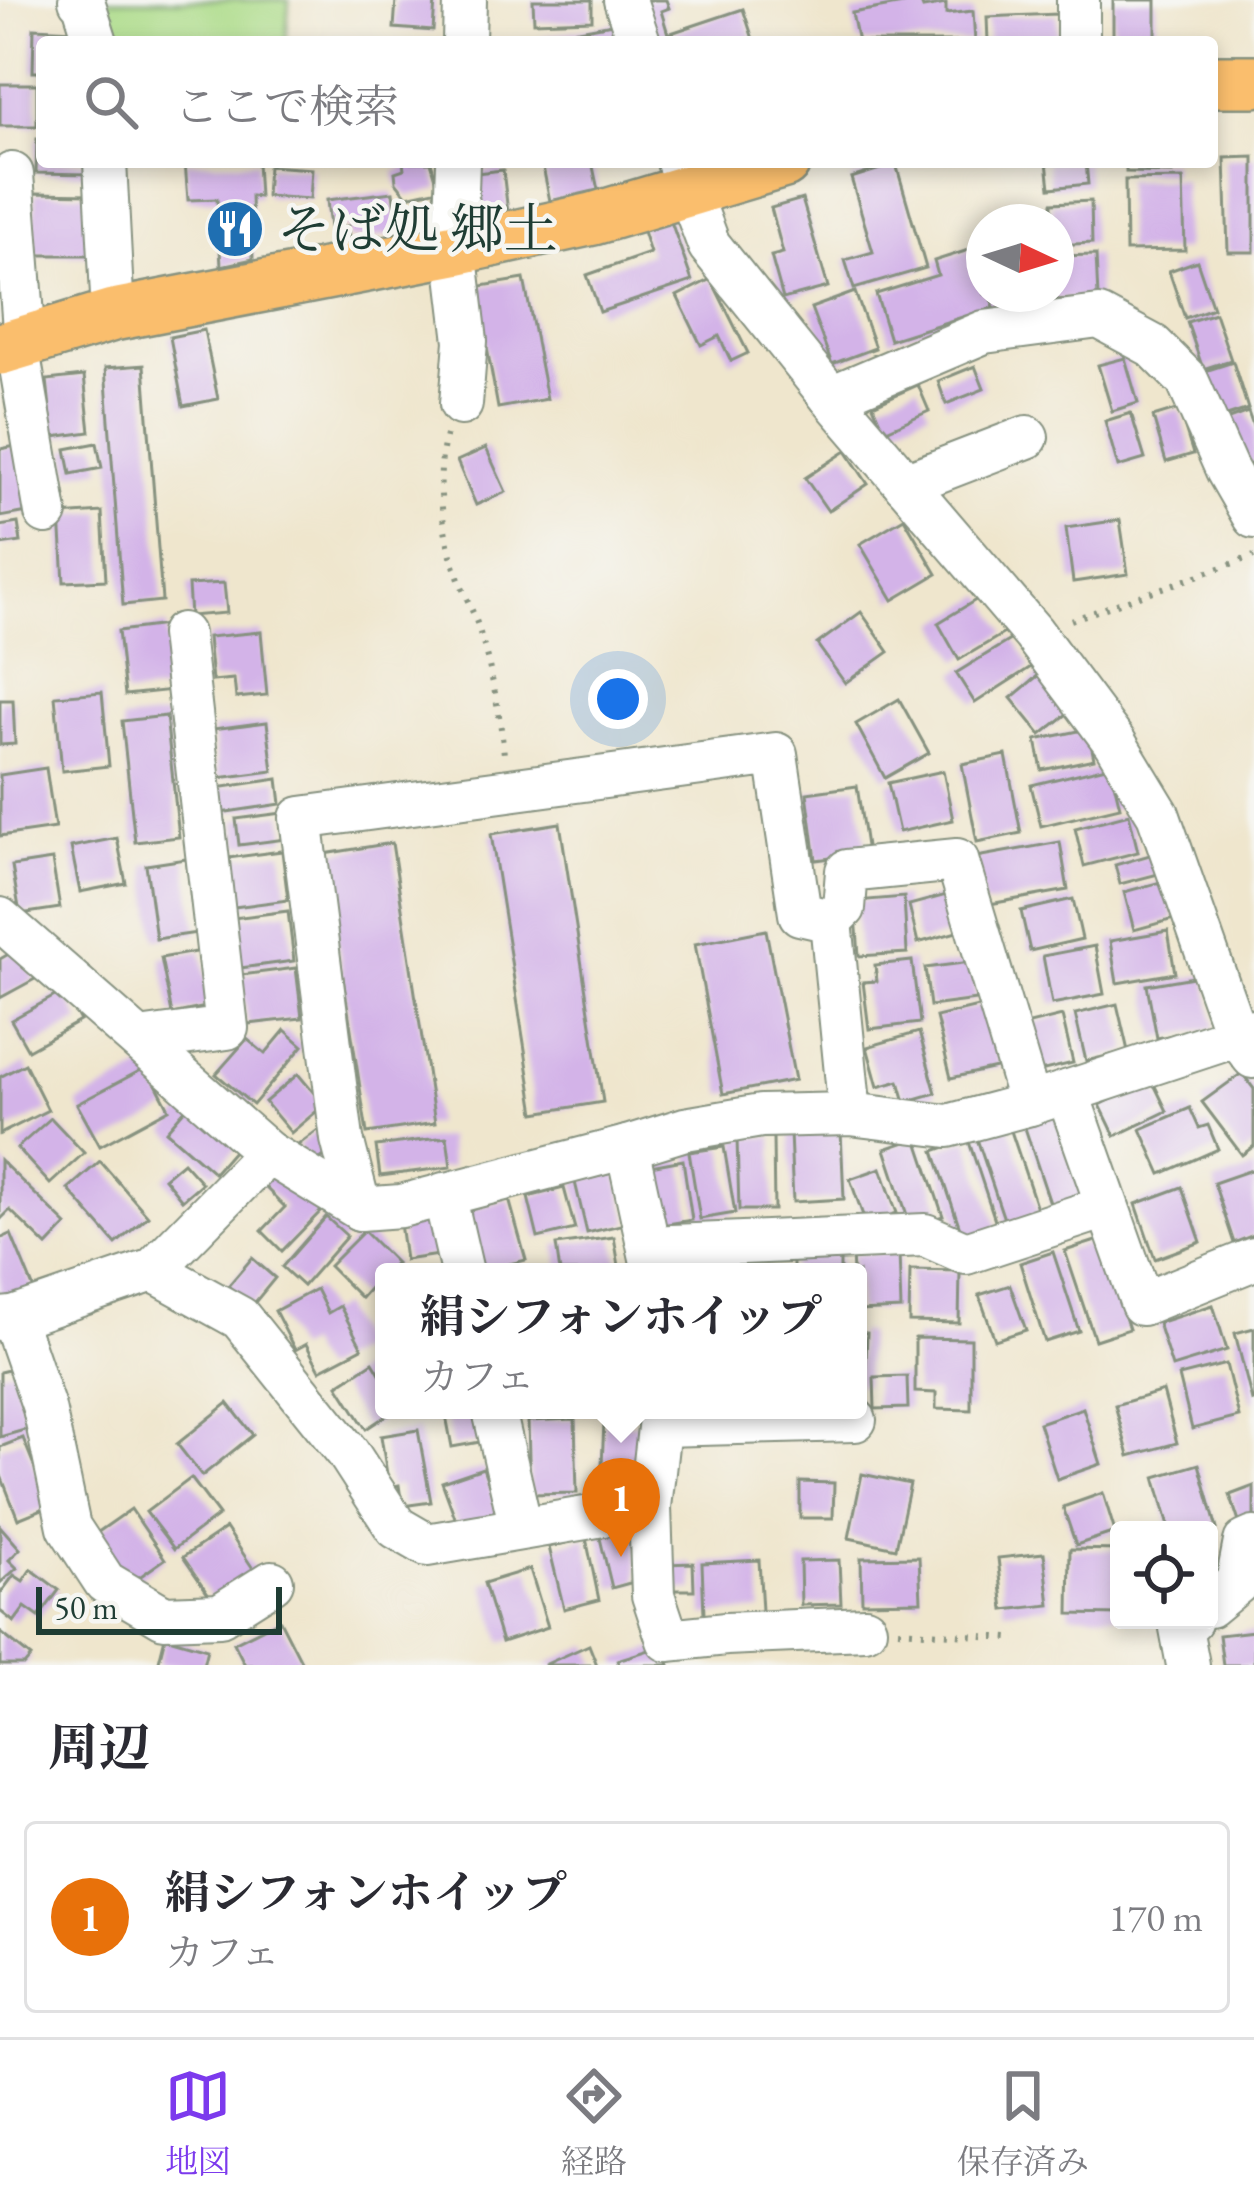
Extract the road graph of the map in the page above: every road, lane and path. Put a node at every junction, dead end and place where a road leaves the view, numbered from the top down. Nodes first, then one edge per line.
1 (80, 0) edge
2 (465, 0) edge
3 (625, 0) edge
4 (1078, 0) edge
5 (94, 36) edge
6 (464, 36) edge
7 (637, 36) edge
8 (1078, 36) edge
9 (1218, 81) edge
10 (1254, 81) edge
11 (106, 168) edge
12 (458, 168) edge
13 (740, 168) edge
14 (12, 173) dead end
15 (682, 176) edge
16 (455, 249) junction
17 (113, 315) junction
18 (14, 345) edge
19 (831, 397) junction
20 (461, 404) joint
21 (1027, 437) dead end
22 (905, 484) junction
23 (46, 513) dead end
24 (1254, 517) edge
25 (1254, 556) edge
26 (182, 634) dead end
27 (1033, 634) junction
28 (507, 788) junction
29 (0, 919) edge
30 (831, 921) junction
31 (140, 1040) junction
32 (1248, 1041) edge
33 (1049, 1098) junction
34 (850, 1114) junction
35 (627, 1147) junction
36 (268, 1153) junction
37 (444, 1194) junction
38 (1106, 1207) junction
39 (360, 1209) junction
40 (1254, 1259) edge
41 (651, 1260) edge
42 (460, 1263) edge
43 (153, 1270) junction
44 (7, 1318) edge
45 (496, 1419) edge
46 (661, 1419) edge
47 (758, 1419) edge
48 (855, 1420) dead end
49 (650, 1507) junction
50 (521, 1528) junction
51 (1254, 1538) edge
52 (272, 1582) dead end
53 (1218, 1599) edge
54 (865, 1628) joint
55 (1181, 1629) edge
56 (1009, 1638) dead end
57 (1188, 1665) edge

1 - 5 street
2 - 6 street
3 - 7 street
4 - 8 street
9 - 10 main road
11 - 17 street
12 - 16 street
13 - 15 main road
14 - 18 street
15 - 16 main road
15 - 19 street
16 - 17 main road
16 - 20 street
17 - 18 main road
18 - 23 street
19 - 22 street
19 - 24 street
20 - 28 path
21 - 22 street
22 - 27 street
25 - 27 path
26 - 31 street
27 - 32 street
28 - 30 street
28 - 39 street
29 - 31 street
30 - 33 street
30 - 34 street
31 - 36 street
32 - 33 street
33 - 34 street
33 - 38 street
34 - 35 street
35 - 37 street
35 - 41 street
36 - 39 street
36 - 43 street
37 - 39 street
37 - 42 street
38 - 40 street
38 - 41 street
43 - 44 street
43 - 50 street
44 - 52 street
45 - 50 street
46 - 49 street
47 - 48 street
49 - 50 street
49 - 54 street
51 - 53 street
54 - 56 path
55 - 57 street

